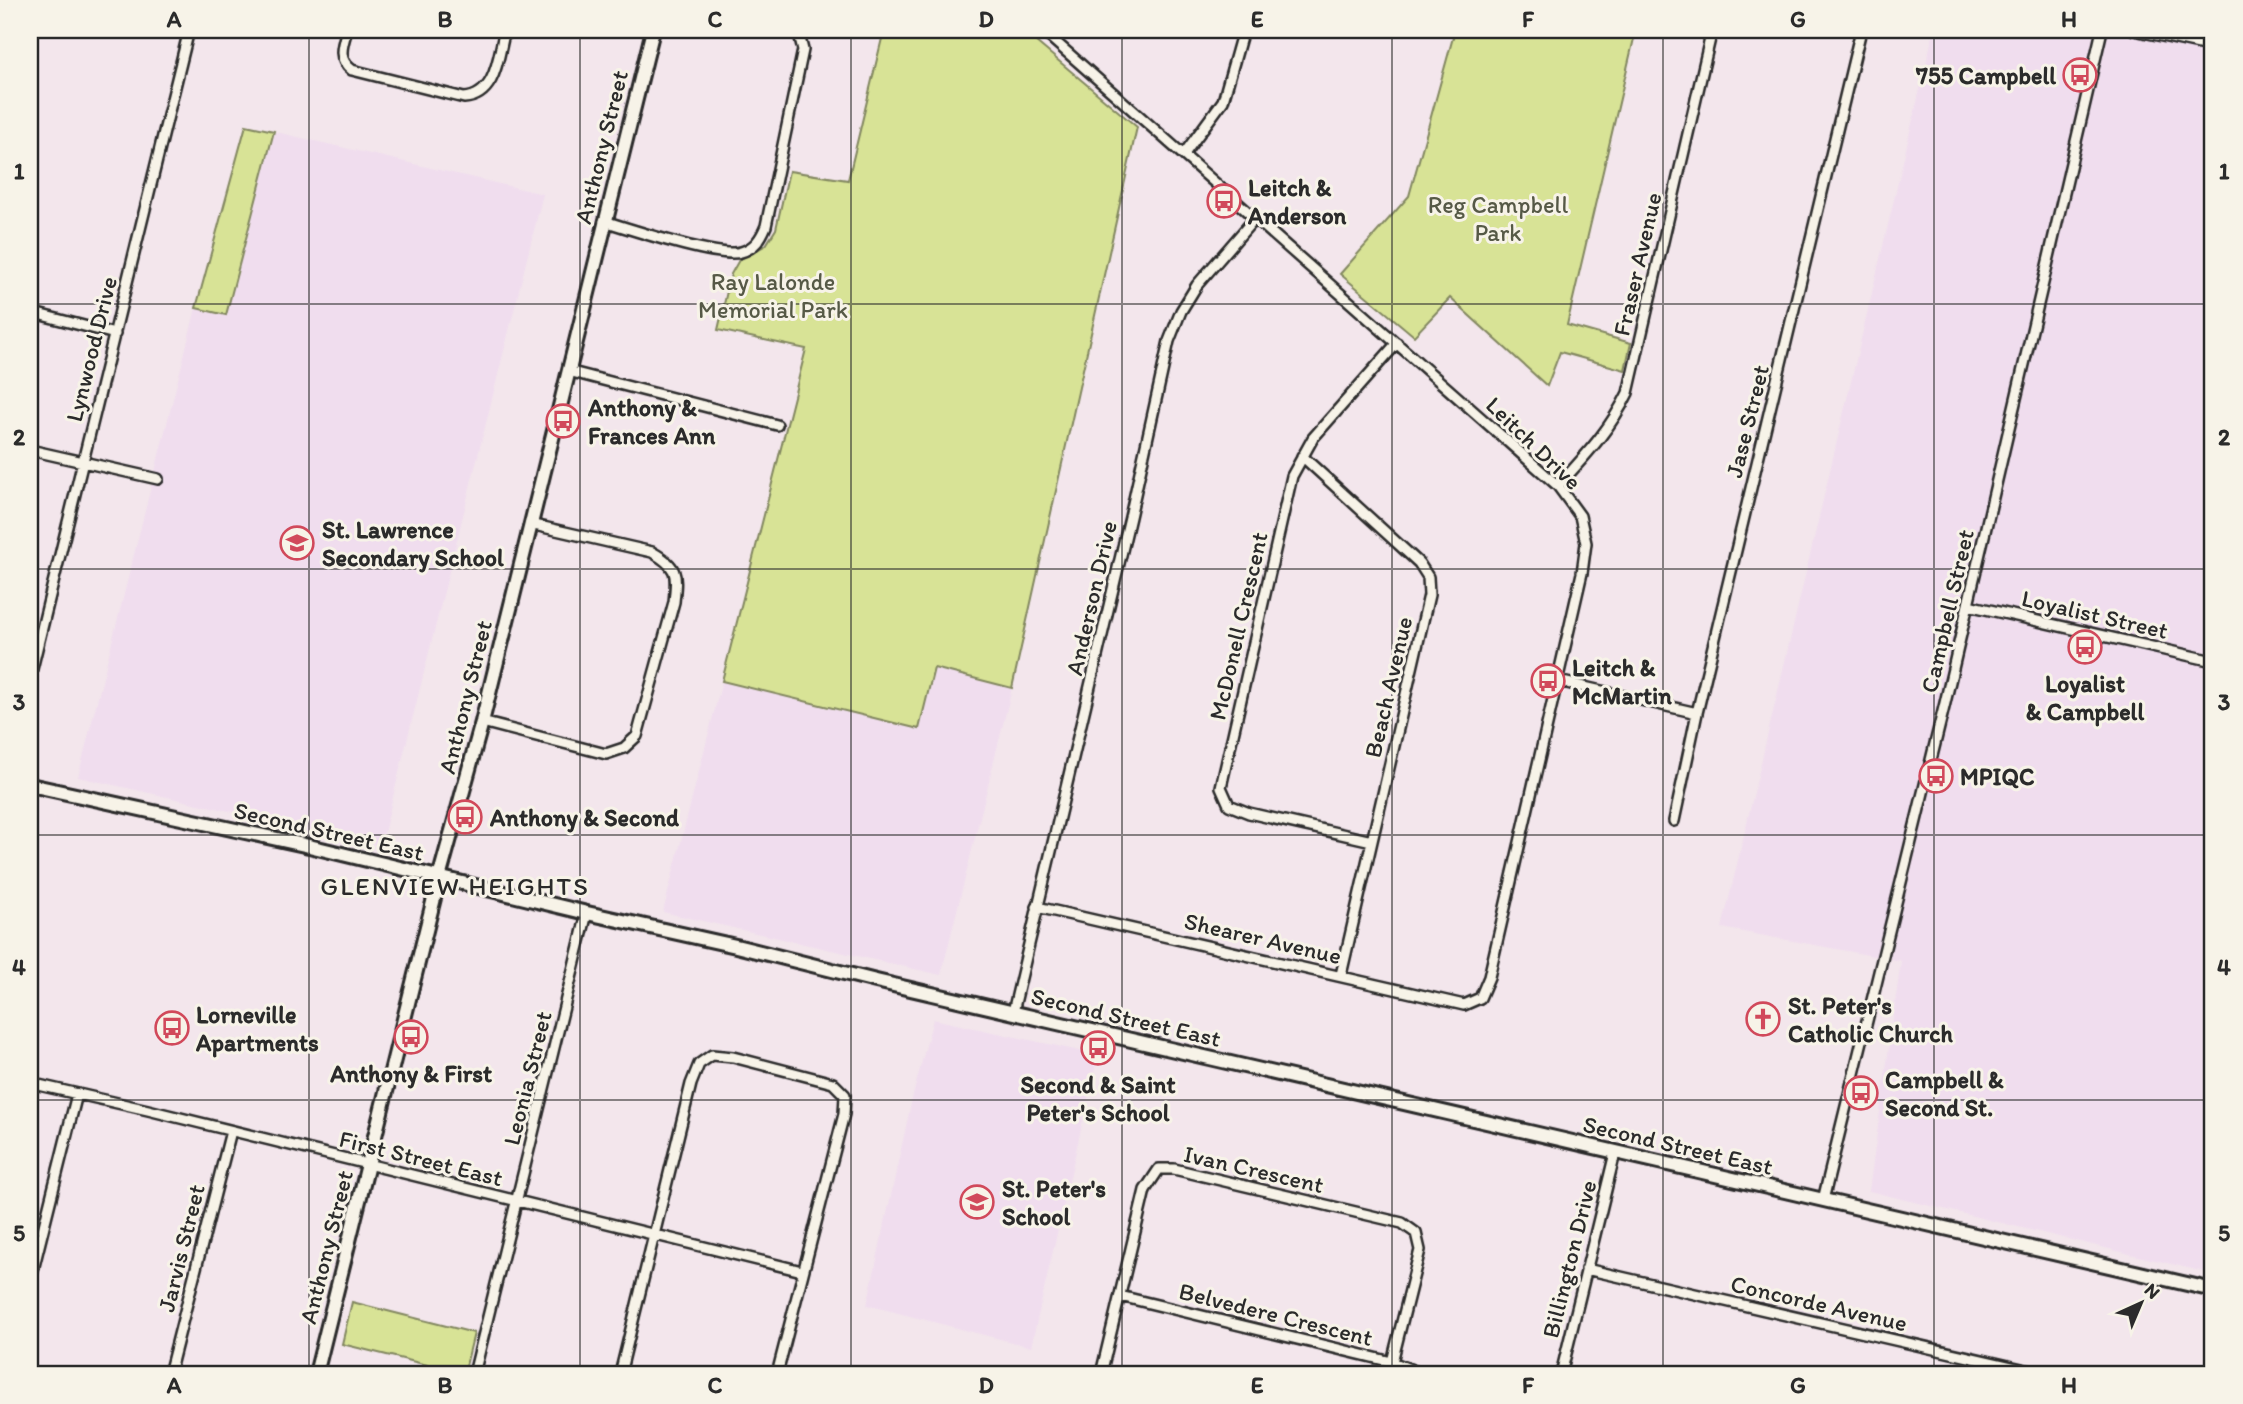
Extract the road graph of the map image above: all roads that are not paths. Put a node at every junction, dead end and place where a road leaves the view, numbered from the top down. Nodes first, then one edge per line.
1 (189, 30) edge
2 (347, 30) edge
3 (505, 30) edge
4 (653, 30) edge
5 (798, 30) edge
6 (1042, 30) edge
7 (1242, 30) edge
8 (1712, 30) edge
9 (1861, 30) edge
10 (2102, 30) edge
11 (2134, 30) edge
12 (2213, 47) edge
13 (1184, 154) junction
14 (1255, 218) junction
15 (604, 221) junction
16 (30, 312) edge
17 (115, 334) junction
18 (1397, 343) junction
19 (568, 372) junction
20 (777, 425) dead end
21 (30, 450) edge
22 (1301, 456) junction
23 (83, 463) junction
24 (158, 479) dead end
25 (1558, 486) junction
26 (530, 524) junction
27 (1968, 605) junction
28 (2213, 661) edge
29 (30, 677) edge
30 (1558, 681) junction
31 (1697, 713) junction
32 (482, 722) junction
33 (30, 785) edge
34 (1674, 821) dead end
35 (1372, 841) junction
36 (439, 878) junction
37 (1037, 907) junction
38 (587, 913) junction
39 (1341, 975) junction
40 (1480, 998) joint
41 (1013, 1012) junction
42 (30, 1083) edge
43 (77, 1094) junction
44 (231, 1131) junction
45 (1615, 1153) junction
46 (368, 1165) junction
47 (1824, 1200) junction
48 (516, 1201) junction
49 (654, 1234) junction
50 (1586, 1269) junction
51 (802, 1271) junction
52 (30, 1282) edge
53 (2213, 1290) edge
54 (1120, 1296) junction
55 (1392, 1362) junction
56 (169, 1374) edge
57 (316, 1374) edge
58 (474, 1374) edge
59 (620, 1374) edge
60 (777, 1374) edge
61 (1101, 1374) edge
62 (1422, 1374) edge
63 (1561, 1374) edge
64 (2043, 1374) edge

1 - 17 street, Lynwood Drive
2 - 3 street
4 - 15 main road, Anthony Street
5 - 15 street
6 - 13 street, Leitch Drive
7 - 13 street
8 - 25 street, Fraser Avenue
9 - 31 street, Jase Street
10 - 27 street, Campbell Street
11 - 12 street
13 - 14 street, Leitch Drive
14 - 18 street, Leitch Drive
14 - 37 street, Anderson Drive
15 - 19 main road, Anthony Street
16 - 17 street
17 - 23 street, Lynwood Drive
18 - 22 street, McDonell Crescent
18 - 25 street, Leitch Drive
19 - 20 street
19 - 26 main road, Anthony Street
21 - 23 street
22 - 35 street, Beach Avenue
22 - 35 street, McDonell Crescent
23 - 24 street
23 - 29 street, Lynwood Drive
25 - 30 street, Leitch Drive
26 - 32 main road, Anthony Street
26 - 32 street
27 - 28 street, Loyalist Street
27 - 47 street, Campbell Street
30 - 31 street
30 - 40 street, Leitch Drive
31 - 34 street, Jase Street
32 - 36 main road, Anthony Street
33 - 36 main road, Second Street East
35 - 39 street, Beach Avenue
36 - 38 main road, Second Street East
36 - 46 main road, Anthony Street
37 - 39 street, Shearer Avenue
37 - 41 street, Anderson Drive
38 - 41 main road, Second Street East
38 - 48 street, Leonia Street
39 - 40 street, Shearer Avenue
41 - 45 main road, Second Street East
42 - 43 street, First Street East
43 - 44 street, First Street East
43 - 52 street
44 - 46 street, First Street East
44 - 56 street, Jarvis Street
45 - 47 main road, Second Street East
45 - 50 street, Billington Drive
46 - 48 street, First Street East
46 - 57 main road, Anthony Street
47 - 53 main road, Second Street East
48 - 49 street, First Street East
48 - 58 street, Leonia Street
49 - 51 street, First Street East
49 - 51 street
49 - 59 street
50 - 63 street, Billington Drive
50 - 64 street, Concorde Avenue
51 - 60 street
54 - 55 street, Belvedere Crescent
54 - 55 street, Ivan Crescent
54 - 61 street, Ivan Crescent
55 - 62 street, Belvedere Crescent

